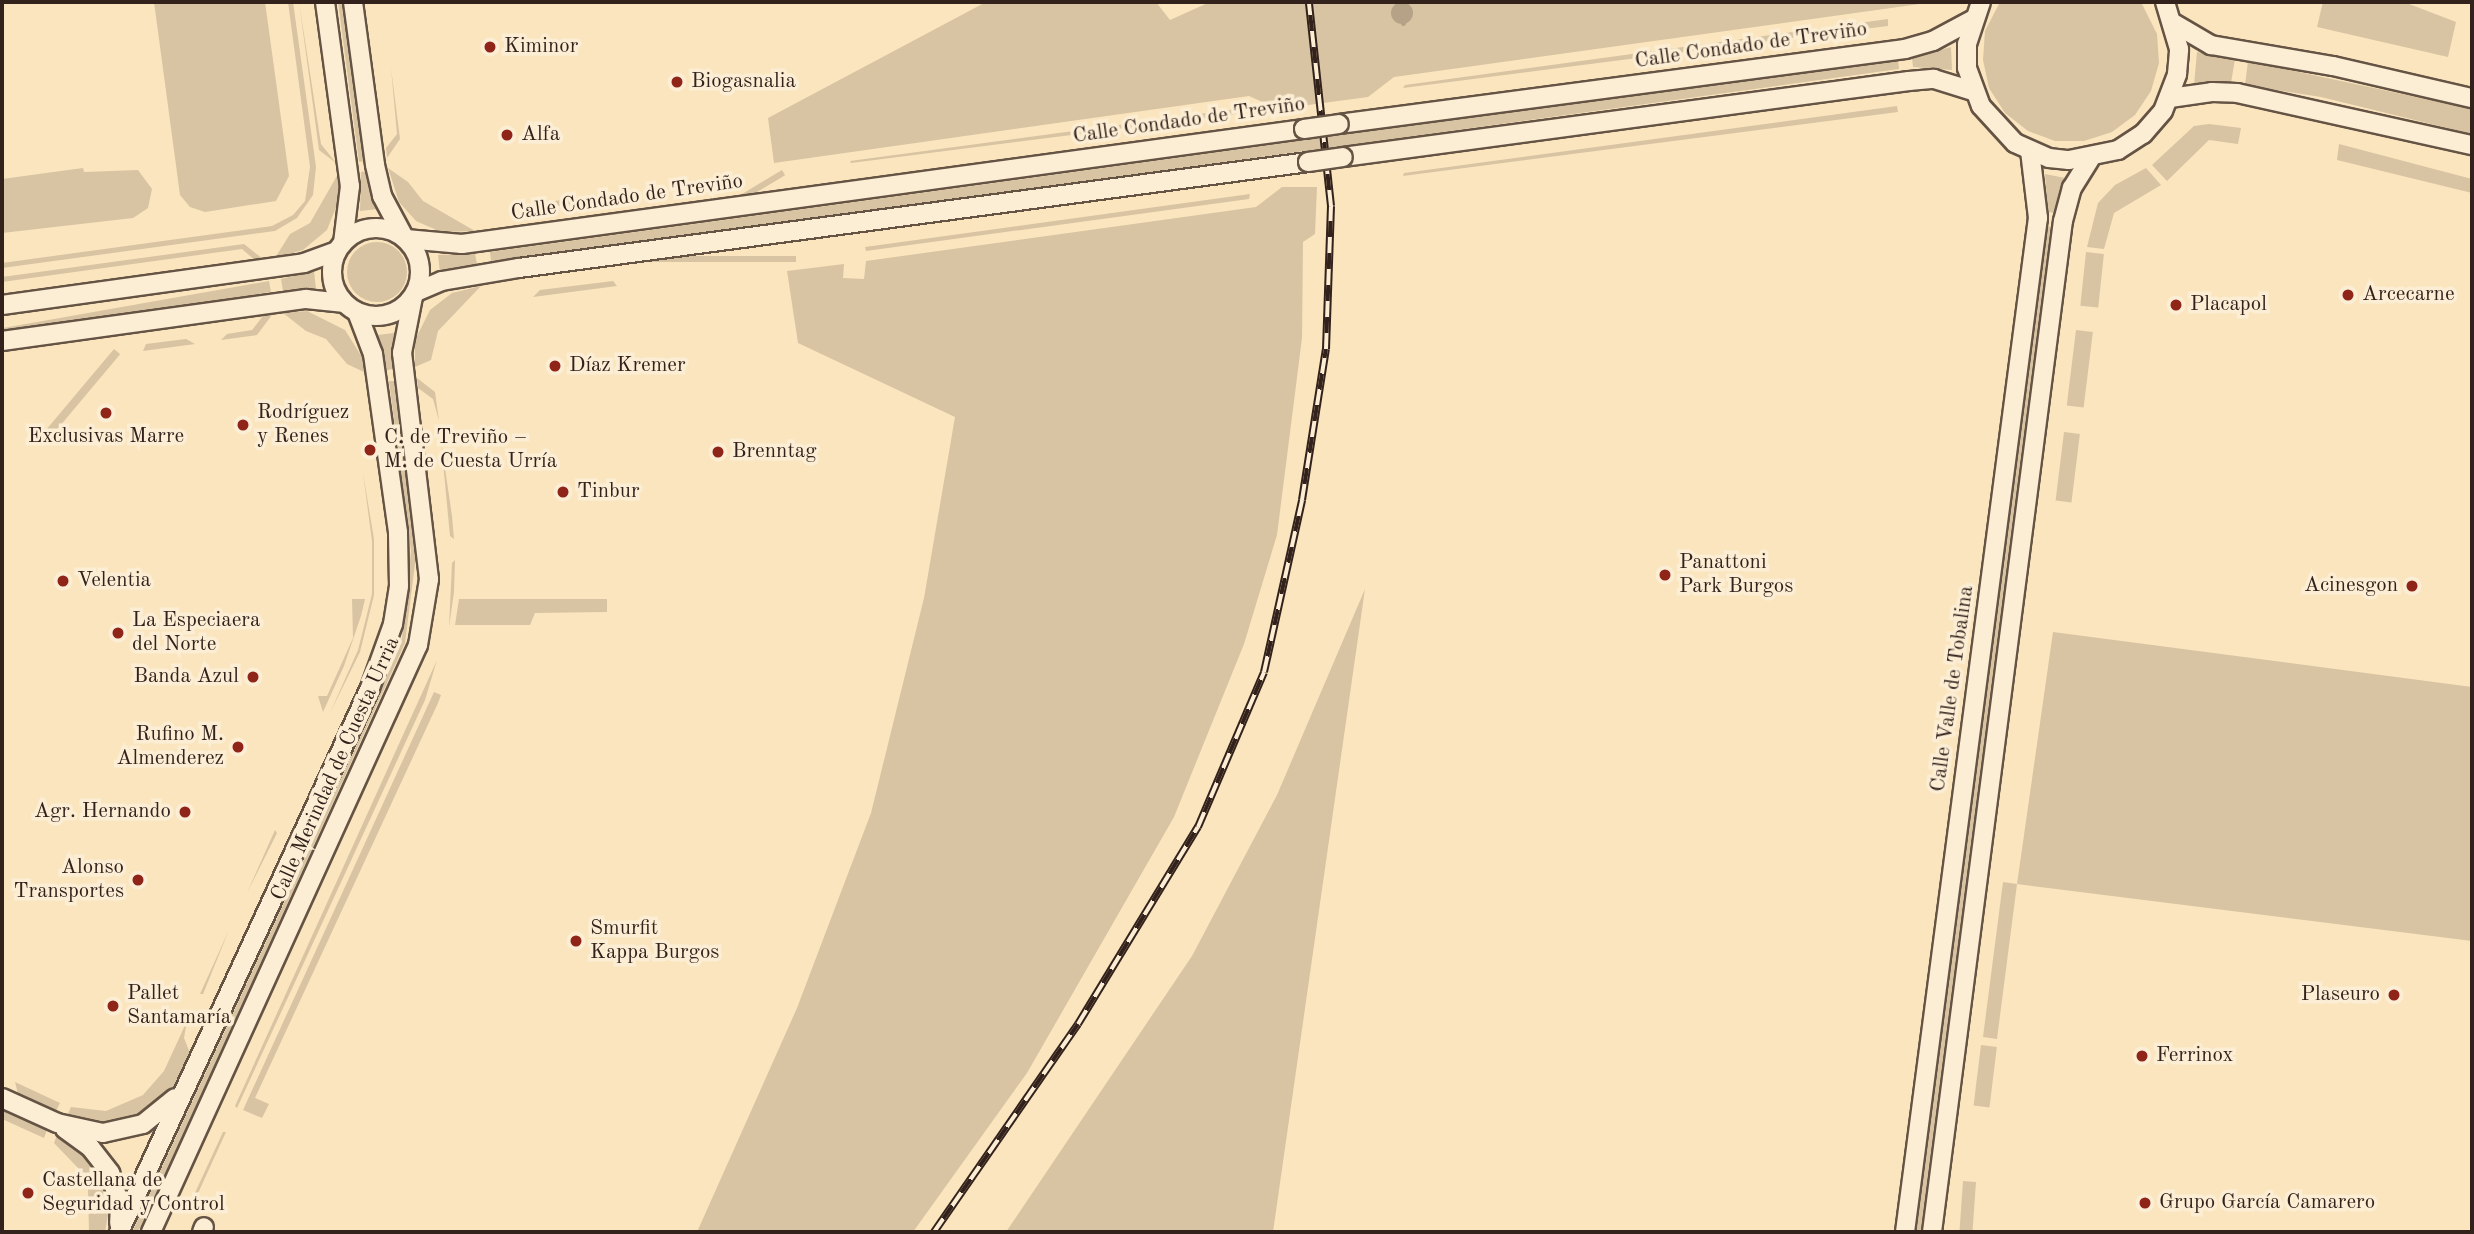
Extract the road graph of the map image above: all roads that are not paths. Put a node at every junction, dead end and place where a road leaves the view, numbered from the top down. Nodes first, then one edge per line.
1 (325, 2) edge
2 (353, 2) edge
3 (1981, 2) edge
4 (2165, 2) edge
5 (1972, 20) junction
6 (2175, 24) junction
7 (1973, 91) junction
8 (2472, 98) edge
9 (2170, 99) junction
10 (2472, 145) edge
11 (2030, 151) junction
12 (2090, 159) junction
13 (405, 238) junction
14 (340, 247) junction
15 (414, 295) junction
16 (2, 305) edge
17 (351, 307) junction
18 (2, 341) edge
19 (189, 1082) junction
20 (2, 1098) edge
21 (57, 1123) junction
22 (119, 1232) edge
23 (150, 1232) edge
24 (1905, 1232) edge
25 (1932, 1232) edge

1 - 14 street
2 - 13 street
3 - 5 street
4 - 6 street
5 - 7 street
5 - 13 street, Calle Condado de Treviño, bridge
6 - 8 street
6 - 9 street
7 - 11 street
7 - 15 street, bridge
9 - 10 street
9 - 12 street
11 - 12 street
11 - 24 street, Calle Valle de Tobalina
12 - 25 street
13 - 14 street
13 - 15 street
14 - 16 street
14 - 17 street
15 - 17 street
15 - 23 street, Calle Merindad de Cuesta Urria
17 - 18 street
17 - 19 street, Calle Merindad de Cuesta Urria
19 - 21 street
19 - 22 street, Calle Merindad de Cuesta Urria
20 - 21 street
21 - 22 street

